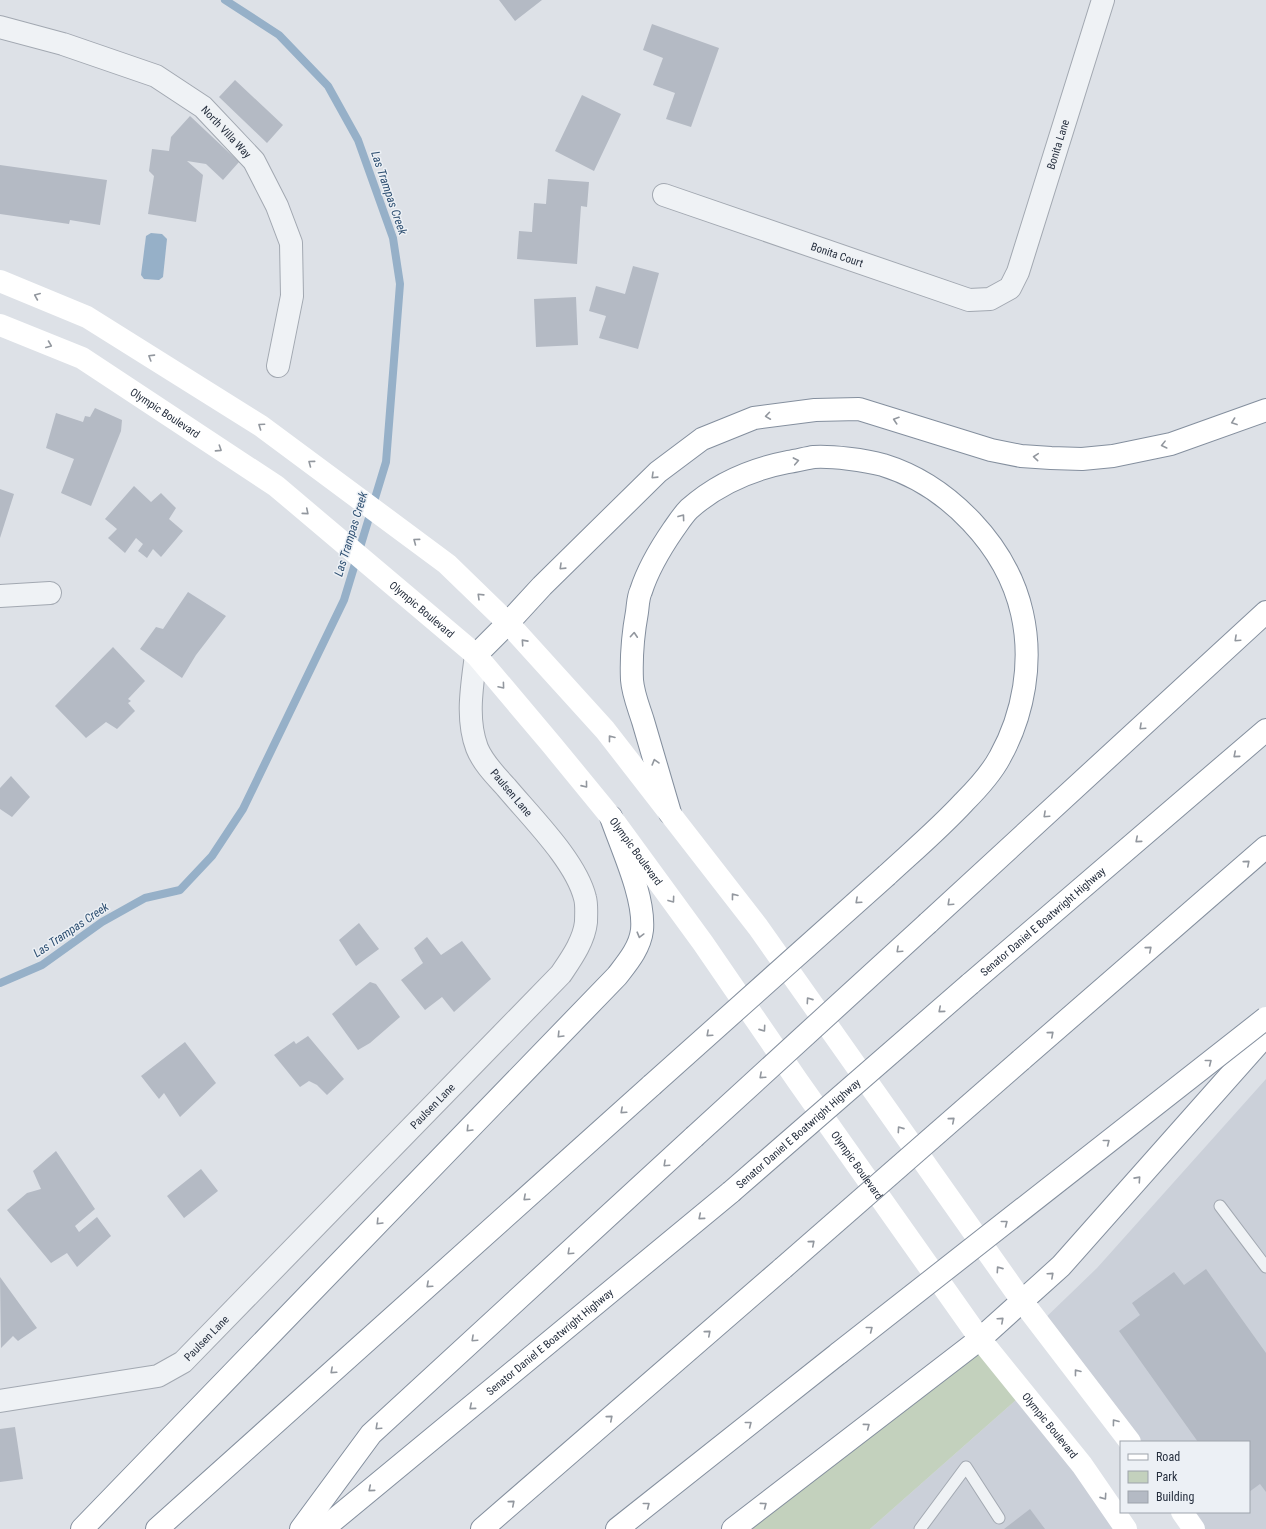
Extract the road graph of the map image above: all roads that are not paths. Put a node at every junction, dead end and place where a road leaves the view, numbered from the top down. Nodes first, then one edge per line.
1 (1103, 0) edge
2 (0, 27) edge
3 (664, 195) dead end
4 (0, 281) edge
5 (1010, 288) joint
6 (0, 325) edge
7 (278, 366) dead end
8 (1266, 410) edge
9 (50, 593) dead end
10 (0, 596) edge
11 (1266, 612) edge
12 (508, 623) junction
13 (476, 655) junction
14 (1266, 730) edge
15 (670, 813) junction
16 (611, 817) junction
17 (1266, 847) edge
18 (1266, 1018) edge
19 (1266, 1035) edge
20 (1220, 1206) dead end
21 (1266, 1267) edge
22 (1022, 1301) junction
23 (980, 1339) junction
24 (0, 1401) edge
25 (1129, 1441) edge
26 (1183, 1513) edge
27 (1000, 1518) dead end
28 (82, 1529) edge
29 (157, 1529) edge
30 (302, 1529) edge
31 (323, 1529) edge
32 (482, 1529) edge
33 (616, 1529) edge
34 (733, 1529) edge
35 (920, 1529) edge
36 (1126, 1529) edge
37 (1194, 1529) edge

1 - 5 street, Bonita Lane
2 - 7 street, North Villa Way
3 - 5 street, Bonita Court
12 -> 4 main road
6 -> 13 main road, Olympic Boulevard
8 -> 12 main road
9 - 10 street
11 -> 30 main road, bridge
12 - 13 main road
15 -> 12 main road
13 -> 16 main road, Olympic Boulevard
13 - 24 street, Paulsen Lane
14 -> 31 main road, Senator Daniel E Boatwright Highway, bridge
22 -> 15 main road
15 -> 29 main road, bridge
16 -> 23 main road, Olympic Boulevard
16 -> 28 main road
32 -> 17 main road, bridge
33 -> 18 main road, bridge
22 -> 19 main road
20 - 21 lane
23 -> 22 main road
25 -> 22 main road
34 -> 23 main road
23 -> 36 main road, Olympic Boulevard
26 - 37 main road
27 - 35 lane

